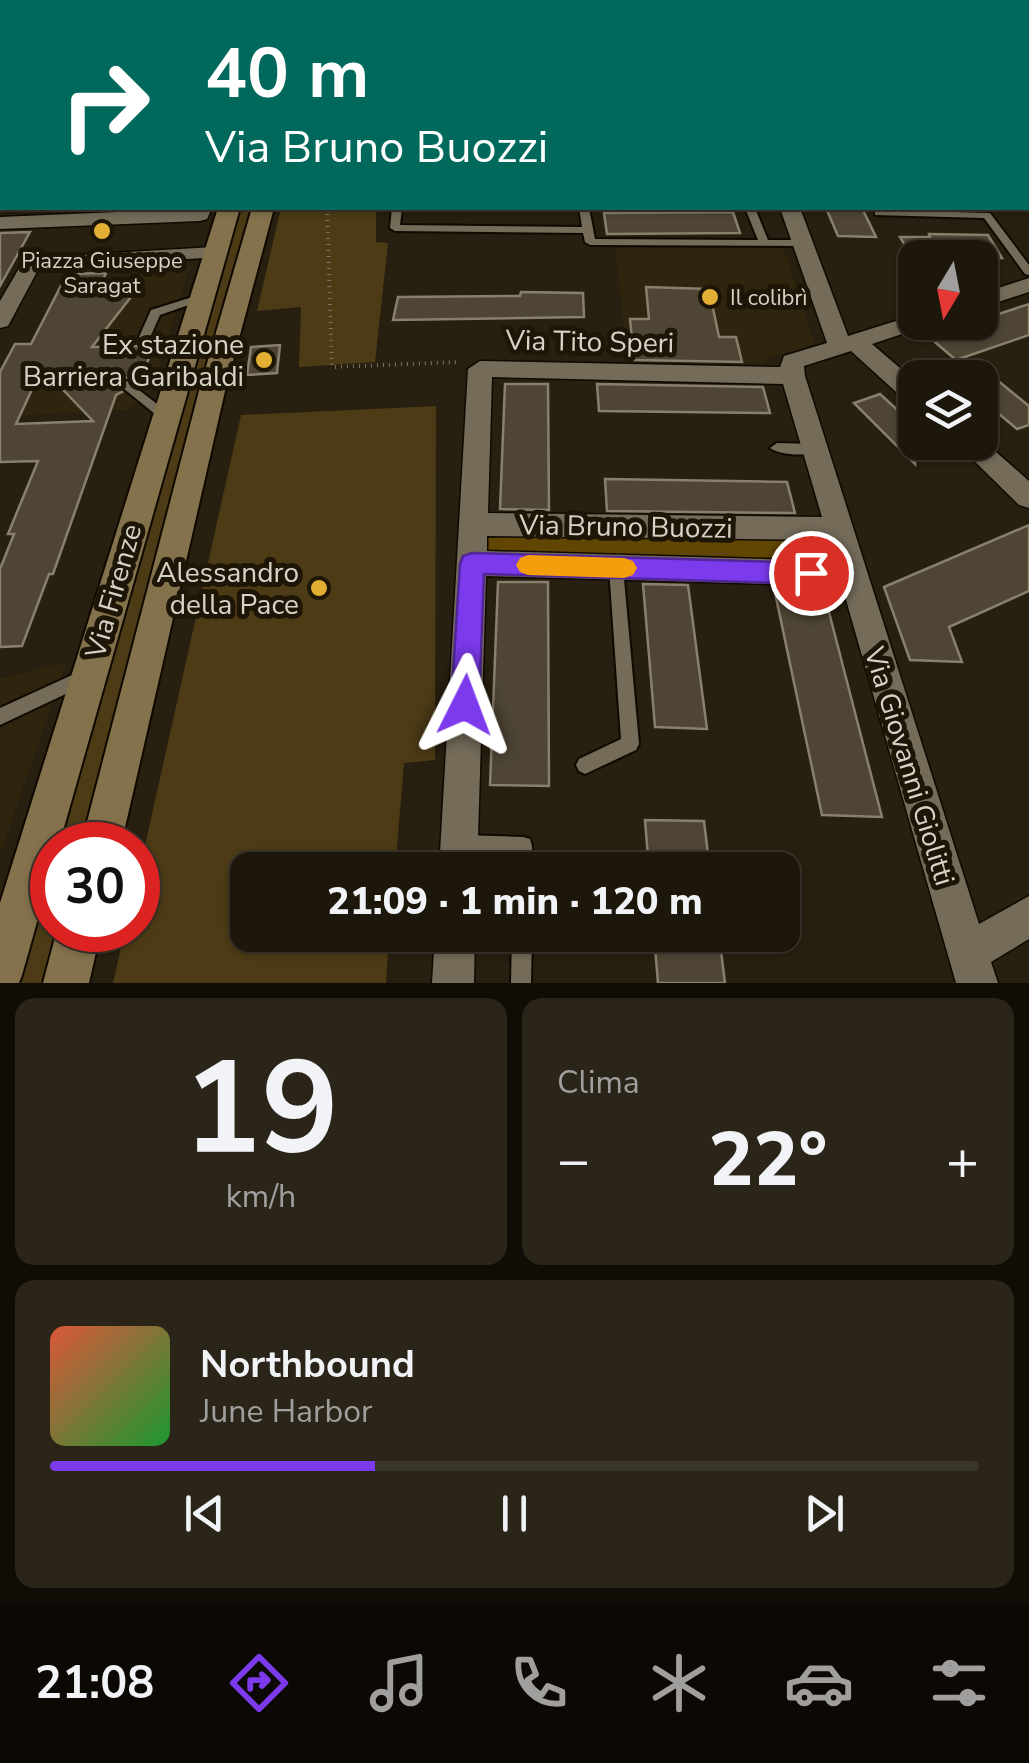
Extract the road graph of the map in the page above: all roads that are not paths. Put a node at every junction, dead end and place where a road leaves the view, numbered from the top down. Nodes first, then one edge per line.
1 (201, 210) edge
2 (228, 210) edge
3 (262, 210) edge
4 (397, 210) edge
5 (584, 210) edge
6 (751, 210) edge
7 (791, 210) edge
8 (878, 213) dead end
9 (0, 223) edge
10 (588, 230) junction
11 (764, 242) junction
12 (803, 243) junction
13 (214, 254) junction
14 (1029, 272) edge
15 (1029, 285) edge
16 (998, 295) edge
17 (202, 296) junction
18 (0, 320) edge
19 (898, 328) edge
20 (145, 337) dead end
21 (848, 345) junction
22 (793, 376) junction
23 (898, 382) edge
24 (127, 385) dead end
25 (165, 416) junction
26 (777, 448) dead end
27 (815, 449) junction
28 (988, 460) edge
29 (1029, 497) edge
30 (474, 524) junction
31 (838, 529) junction
32 (472, 564) junction
33 (616, 568) junction
34 (850, 574) junction
35 (88, 676) junction
36 (0, 717) edge
37 (585, 765) dead end
38 (106, 822) edge
39 (458, 852) edge
40 (488, 852) edge
41 (523, 852) edge
42 (1029, 916) edge
43 (7, 928) edge
44 (74, 952) edge
45 (454, 952) edge
46 (522, 952) edge
47 (972, 968) edge
48 (0, 975) edge
49 (66, 983) edge
50 (452, 983) edge
51 (521, 983) edge

1 - 9 street
2 - 13 main road, Via Firenze
3 - 38 main road, Via Firenze
4 - 10 lane
5 - 10 lane
6 - 11 lane
7 - 12 street
8 - 14 lane
10 - 11 lane
11 - 12 lane
12 - 21 street
13 - 17 main road, Via Firenze
13 - 18 street
15 - 16 street
17 - 20 lane
17 - 25 main road, Via Firenze
19 - 21 street
21 - 22 street
21 - 23 street
22 - 27 street, Via Giovanni Giolitti
22 - 30 street, Via Tito Speri
24 - 25 lane
25 - 35 main road, Via Firenze
26 - 27 lane
27 - 31 street, Via Giovanni Giolitti
28 - 29 street
30 - 31 street, Via Bruno Buozzi
30 - 32 street, Via Tito Speri
31 - 34 street, Via Giovanni Giolitti
32 - 33 street, Via Bruno Buozzi
32 - 39 street, Via Tito Speri
33 - 34 street, Via Bruno Buozzi
33 - 37 lane
34 - 47 street, Via Giovanni Giolitti
35 - 36 lane
35 - 43 main road, Via Firenze
40 - 41 lane
42 - 47 street
43 - 48 main road, Via Firenze
44 - 49 main road
45 - 50 street
46 - 51 lane

